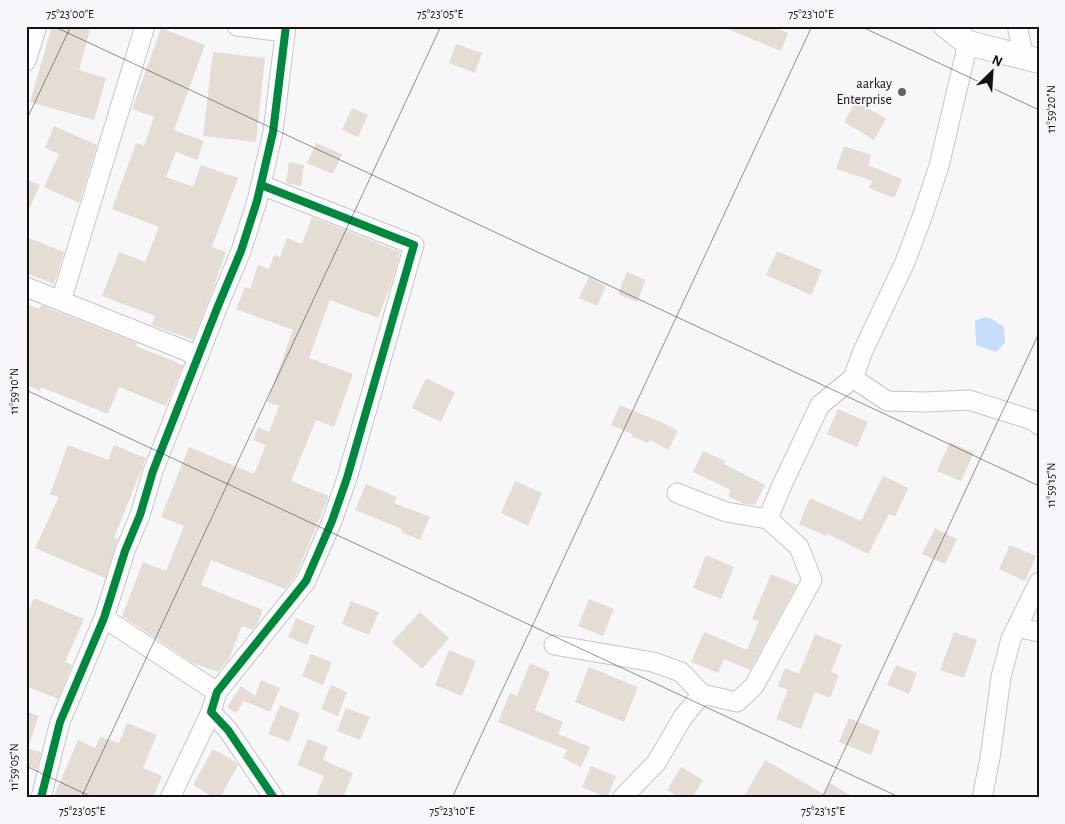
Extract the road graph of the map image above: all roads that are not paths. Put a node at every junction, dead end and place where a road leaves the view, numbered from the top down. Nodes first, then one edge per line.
1 (37, 26) edge
2 (145, 26) edge
3 (237, 26) edge
4 (946, 26) edge
5 (1019, 26) edge
6 (285, 29) edge
7 (968, 43) junction
8 (1031, 59) edge
9 (26, 62) edge
10 (261, 185) junction
11 (26, 287) edge
12 (61, 301) junction
13 (199, 356) junction
14 (853, 378) junction
15 (1039, 425) edge
16 (678, 493) dead end
17 (768, 519) junction
18 (1039, 582) edge
19 (104, 618) junction
20 (1017, 627) junction
21 (1039, 632) edge
22 (554, 645) dead end
23 (217, 692) junction
24 (702, 694) junction
25 (211, 712) junction
26 (41, 798) edge
27 (170, 798) edge
28 (274, 798) edge
29 (622, 798) edge
30 (982, 798) edge

1 - 9 street
2 - 12 street
3 - 6 street
4 - 7 main road
5 - 8 street
6 - 10 street
7 - 8 main road
7 - 14 street
10 - 13 street
10 - 23 street
11 - 12 street
12 - 13 street
13 - 19 street
14 - 15 street
14 - 17 street
16 - 17 street
17 - 24 street
18 - 20 street
19 - 23 street
19 - 26 street
20 - 21 street
20 - 30 street
22 - 24 street
23 - 25 street
24 - 29 street
25 - 27 street
25 - 28 street

